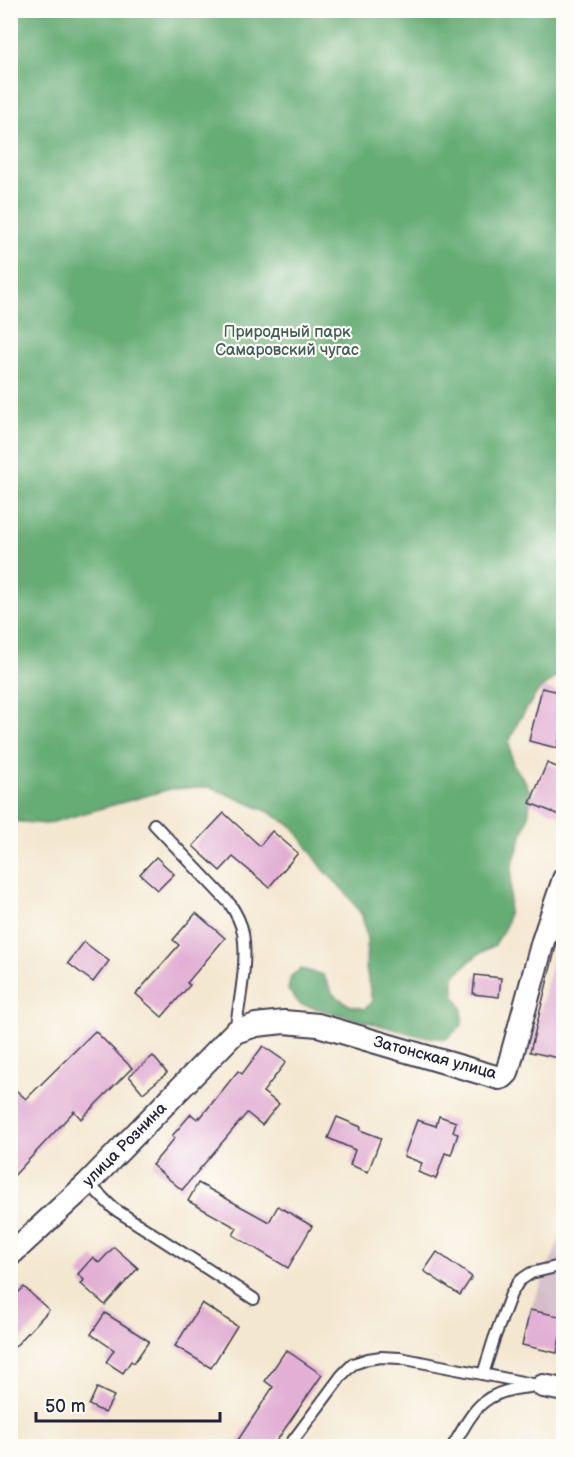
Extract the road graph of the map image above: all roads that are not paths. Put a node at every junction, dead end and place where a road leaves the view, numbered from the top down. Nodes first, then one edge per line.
1 (154, 824) dead end
2 (564, 879) edge
3 (235, 1032) junction
4 (88, 1183) junction
5 (10, 1254) edge
6 (564, 1265) edge
7 (254, 1299) dead end
8 (483, 1374) junction
9 (553, 1388) edge
10 (290, 1446) edge
11 (453, 1446) edge

1 - 3 lane
2 - 3 street, Затонская улица
3 - 4 street, улица Рознина
4 - 5 street, улица Рознина
4 - 7 lane
6 - 8 lane
8 - 9 lane
8 - 10 lane
9 - 11 lane

